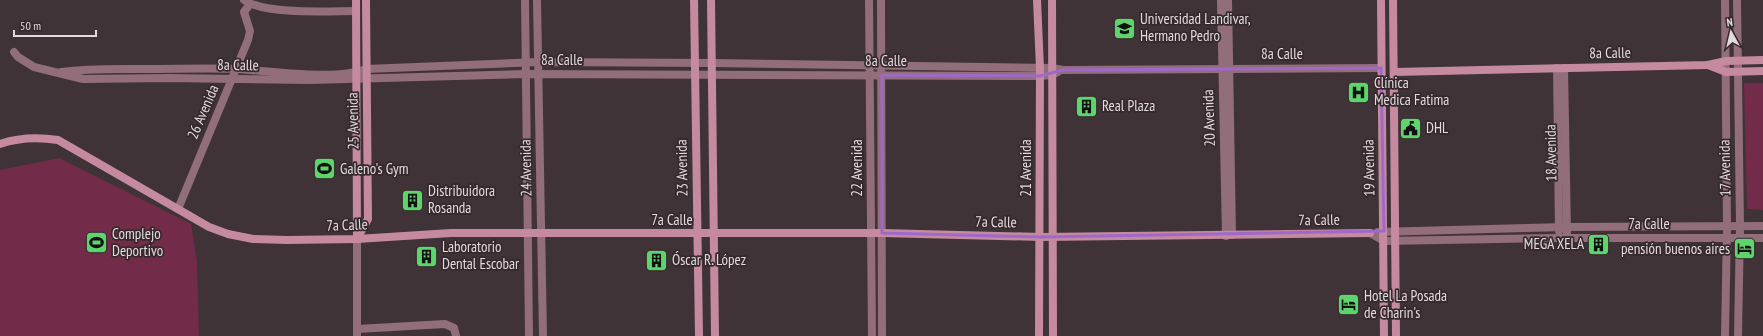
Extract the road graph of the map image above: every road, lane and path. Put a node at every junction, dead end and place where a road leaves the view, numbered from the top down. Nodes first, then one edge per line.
1 (356, 0) edge
2 (366, 0) edge
3 (525, 0) edge
4 (538, 0) edge
5 (694, 0) edge
6 (711, 0) edge
7 (870, 0) edge
8 (881, 0) edge
9 (1037, 0) edge
10 (1052, 0) edge
11 (1220, 0) edge
12 (1228, 0) edge
13 (1381, 0) edge
14 (1393, 0) edge
15 (1725, 0) edge
16 (1737, 0) edge
17 (247, 2) edge
18 (356, 11) junction
19 (14, 52) dead end
20 (1763, 60) edge
21 (1726, 61) junction
22 (1736, 61) junction
23 (525, 62) junction
24 (539, 62) junction
25 (695, 63) junction
26 (712, 63) junction
27 (1708, 65) junction
28 (870, 66) junction
29 (882, 66) junction
30 (1381, 68) junction
31 (1560, 68) junction
32 (138, 69) junction
33 (167, 69) junction
34 (237, 69) junction
35 (366, 69) junction
36 (1225, 69) junction
37 (61, 72) junction
38 (1040, 72) junction
39 (1052, 72) junction
40 (1394, 72) junction
41 (1726, 72) junction
42 (1737, 72) junction
43 (1763, 72) edge
44 (525, 74) junction
45 (538, 74) junction
46 (694, 75) junction
47 (712, 75) junction
48 (870, 75) junction
49 (357, 76) junction
50 (882, 76) junction
51 (139, 78) junction
52 (167, 78) junction
53 (232, 78) junction
54 (366, 79) junction
55 (0, 144) edge
56 (178, 209) junction
57 (1727, 226) junction
58 (1740, 226) junction
59 (1763, 226) edge
60 (1563, 227) junction
61 (1396, 230) junction
62 (1384, 231) junction
63 (541, 233) junction
64 (882, 233) junction
65 (1370, 233) junction
66 (527, 234) junction
67 (698, 234) junction
68 (713, 234) junction
69 (871, 234) junction
70 (1229, 235) junction
71 (1040, 237) junction
72 (1054, 237) junction
73 (1563, 238) junction
74 (1727, 238) junction
75 (1740, 238) junction
76 (1763, 238) edge
77 (357, 239) junction
78 (1396, 240) junction
79 (1384, 241) junction
80 (357, 332) edge
81 (456, 336) edge
82 (529, 336) edge
83 (543, 336) edge
84 (699, 336) edge
85 (715, 336) edge
86 (872, 336) edge
87 (882, 336) edge
88 (1039, 336) edge
89 (1054, 336) edge
90 (1384, 336) edge
91 (1396, 336) edge
92 (1725, 336) edge
93 (1738, 336) edge

1 - 18 main road, 25 Avenida
2 - 35 main road, 25 Avenida
3 - 23 street, 24 Avenida
4 - 24 street, 24 Avenida
5 - 25 main road, 23 Avenida
6 - 26 main road, 23 Avenida
7 - 28 street, 22 Avenida
8 - 29 street, 22 Avenida
9 - 38 main road, 21 Avenida
10 - 39 main road, 21 Avenida
11 - 36 street, 20 Avenida
12 - 36 street, 20 Avenida
13 - 30 main road, 19 Avenida
14 - 40 main road, 19 Avenida
15 - 21 street, 17 Avenida
16 - 22 street, 17 Avenida
17 - 18 street
17 - 34 street, 26 Avenida
18 - 49 main road, 25 Avenida
19 - 37 street, 8a Calle
20 - 22 main road, 8a Calle
21 - 22 main road, 8a Calle
21 - 27 main road, 8a Calle
21 - 41 street, 17 Avenida
22 - 42 street, 17 Avenida
23 - 24 street, 8a Calle
23 - 35 street, 8a Calle
23 - 44 street, 24 Avenida
24 - 25 street, 8a Calle
24 - 45 street, 24 Avenida
25 - 26 street, 8a Calle
25 - 46 main road, 23 Avenida
26 - 28 street, 8a Calle
26 - 47 main road, 23 Avenida
27 - 31 main road, 8a Calle
27 - 41 main road, 8a Calle
28 - 29 street, 8a Calle
28 - 48 street, 22 Avenida
29 - 38 street, 8a Calle
29 - 50 street, 22 Avenida
30 - 36 street, 8a Calle
30 - 62 main road, 19 Avenida
31 - 40 main road, 8a Calle
31 - 60 street, 18 Avenida
32 - 33 street, 8a Calle
32 - 37 street, 8a Calle
32 - 51 street
33 - 34 street, 8a Calle
33 - 52 street
34 - 49 street, 8a Calle
34 - 53 street, 26 Avenida
35 - 49 street, 8a Calle
35 - 54 main road, 25 Avenida
36 - 39 street, 8a Calle
36 - 70 street, 20 Avenida
37 - 51 street, 8a Calle
38 - 39 street, 8a Calle
38 - 50 street, 8a Calle
38 - 71 main road, 21 Avenida
39 - 72 main road, 21 Avenida
40 - 61 main road, 19 Avenida
41 - 42 main road, 8a Calle
41 - 57 street, 17 Avenida
42 - 43 main road, 8a Calle
42 - 58 street, 17 Avenida
44 - 45 street, 8a Calle
44 - 54 street, 8a Calle
44 - 66 street, 24 Avenida
45 - 46 street, 8a Calle
45 - 63 street, 24 Avenida
46 - 47 street, 8a Calle
46 - 67 main road, 23 Avenida
47 - 48 street, 8a Calle
47 - 68 main road, 23 Avenida
48 - 50 street, 8a Calle
48 - 69 street, 22 Avenida
49 - 53 street, 8a Calle
49 - 54 street, 8a Calle
49 - 77 main road, 25 Avenida
50 - 64 street, 22 Avenida
51 - 52 street, 8a Calle
52 - 53 street, 8a Calle
53 - 56 street, 26 Avenida
54 - 77 main road, 25 Avenida
55 - 56 main road, 7a Calle
56 - 77 main road, 7a Calle
57 - 58 street, 7a Calle
57 - 60 street, 7a Calle
57 - 74 street, 17 Avenida
58 - 59 street, 7a Calle
58 - 75 street, 17 Avenida
60 - 61 street, 7a Calle
60 - 73 street, 18 Avenida
61 - 62 street, 7a Calle
61 - 78 main road, 19 Avenida
62 - 65 street, 7a Calle
62 - 79 main road, 19 Avenida
63 - 66 main road, 7a Calle
63 - 67 main road, 7a Calle
63 - 83 street, 24 Avenida
64 - 69 main road, 7a Calle
64 - 71 main road, 7a Calle
64 - 87 street, 22 Avenida
65 - 70 main road, 7a Calle
65 - 79 street
66 - 77 main road, 7a Calle
66 - 82 street, 24 Avenida
67 - 68 main road, 7a Calle
67 - 84 main road, 23 Avenida
68 - 69 main road, 7a Calle
68 - 85 main road, 23 Avenida
69 - 86 street, 22 Avenida
70 - 72 main road, 7a Calle
71 - 72 main road, 7a Calle
71 - 88 main road, 21 Avenida
72 - 89 main road, 21 Avenida
73 - 74 street, 7a Calle
73 - 78 street, 7a Calle
74 - 75 street, 7a Calle
74 - 92 street, 17 Avenida
75 - 76 street, 7a Calle
75 - 93 street, 17 Avenida
77 - 80 street, 25 Avenida
78 - 79 street, 7a Calle
78 - 91 main road, 19 Avenida
79 - 90 main road, 19 Avenida
80 - 81 street

